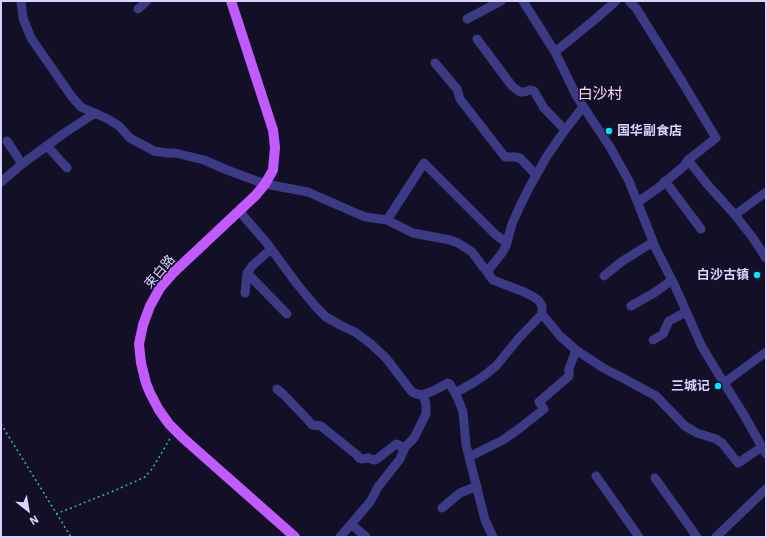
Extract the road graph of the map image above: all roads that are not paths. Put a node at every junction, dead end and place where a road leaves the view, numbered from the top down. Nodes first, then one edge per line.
1 (21, 1) edge
2 (147, 1) edge
3 (231, 1) edge
4 (501, 1) edge
5 (523, 1) edge
6 (616, 1) edge
7 (629, 1) edge
8 (138, 9) dead end
9 (468, 19) dead end
10 (478, 39) dead end
11 (555, 52) junction
12 (435, 63) dead end
13 (583, 107) junction
14 (95, 113) junction
15 (565, 130) junction
16 (7, 141) dead end
17 (47, 146) junction
18 (688, 160) junction
19 (22, 164) junction
20 (67, 168) dead end
21 (536, 175) junction
22 (665, 181) junction
23 (1, 182) edge
24 (265, 184) junction
25 (766, 192) edge
26 (638, 202) junction
27 (240, 211) junction
28 (735, 215) junction
29 (386, 220) junction
30 (701, 229) dead end
31 (653, 242) junction
32 (507, 243) junction
33 (271, 249) junction
34 (766, 258) edge
35 (487, 272) junction
36 (248, 274) junction
37 (604, 276) dead end
38 (672, 280) junction
39 (245, 293) dead end
40 (631, 306) dead end
41 (686, 312) junction
42 (287, 314) dead end
43 (542, 314) junction
44 (653, 340) dead end
45 (576, 350) junction
46 (766, 352) edge
47 (724, 383) junction
48 (277, 389) dead end
49 (455, 392) junction
50 (423, 394) junction
51 (404, 449) junction
52 (764, 451) edge
53 (469, 457) junction
54 (596, 476) dead end
55 (654, 478) dead end
56 (477, 486) junction
57 (766, 489) edge
58 (442, 508) dead end
59 (351, 524) junction
60 (295, 537) edge
61 (340, 537) edge
62 (366, 537) edge
63 (493, 537) edge
64 (639, 537) edge
65 (697, 537) edge
66 (716, 537) edge

1 - 14 street
2 - 8 street
3 - 24 main road, 束白路
4 - 9 street
5 - 11 street
6 - 11 street
7 - 18 street
10 - 15 street
11 - 13 street
12 - 21 street
13 - 15 street
13 - 26 street
14 - 17 street
14 - 24 street
15 - 21 street
16 - 19 street
17 - 19 street
17 - 20 street
18 - 22 street
18 - 28 street
19 - 23 street
21 - 32 street
22 - 26 street
22 - 30 street
24 - 27 main road, 束白路
24 - 29 street
25 - 28 street
26 - 31 street
27 - 33 street
27 - 60 main road, 束白路
28 - 34 street
29 - 32 street
29 - 35 street
31 - 37 street
31 - 38 street
32 - 35 street
33 - 36 street
33 - 50 street
35 - 43 street
36 - 39 street
36 - 42 street
38 - 40 street
38 - 41 street
41 - 44 street
41 - 47 street
43 - 45 street
43 - 49 street
45 - 52 street
45 - 53 street
46 - 47 street
47 - 52 street
48 - 51 street
49 - 50 street
49 - 53 street
50 - 51 street
51 - 59 street
53 - 56 street
54 - 64 street
55 - 65 street
56 - 58 street
56 - 63 street
57 - 66 street
59 - 61 street
59 - 62 street

